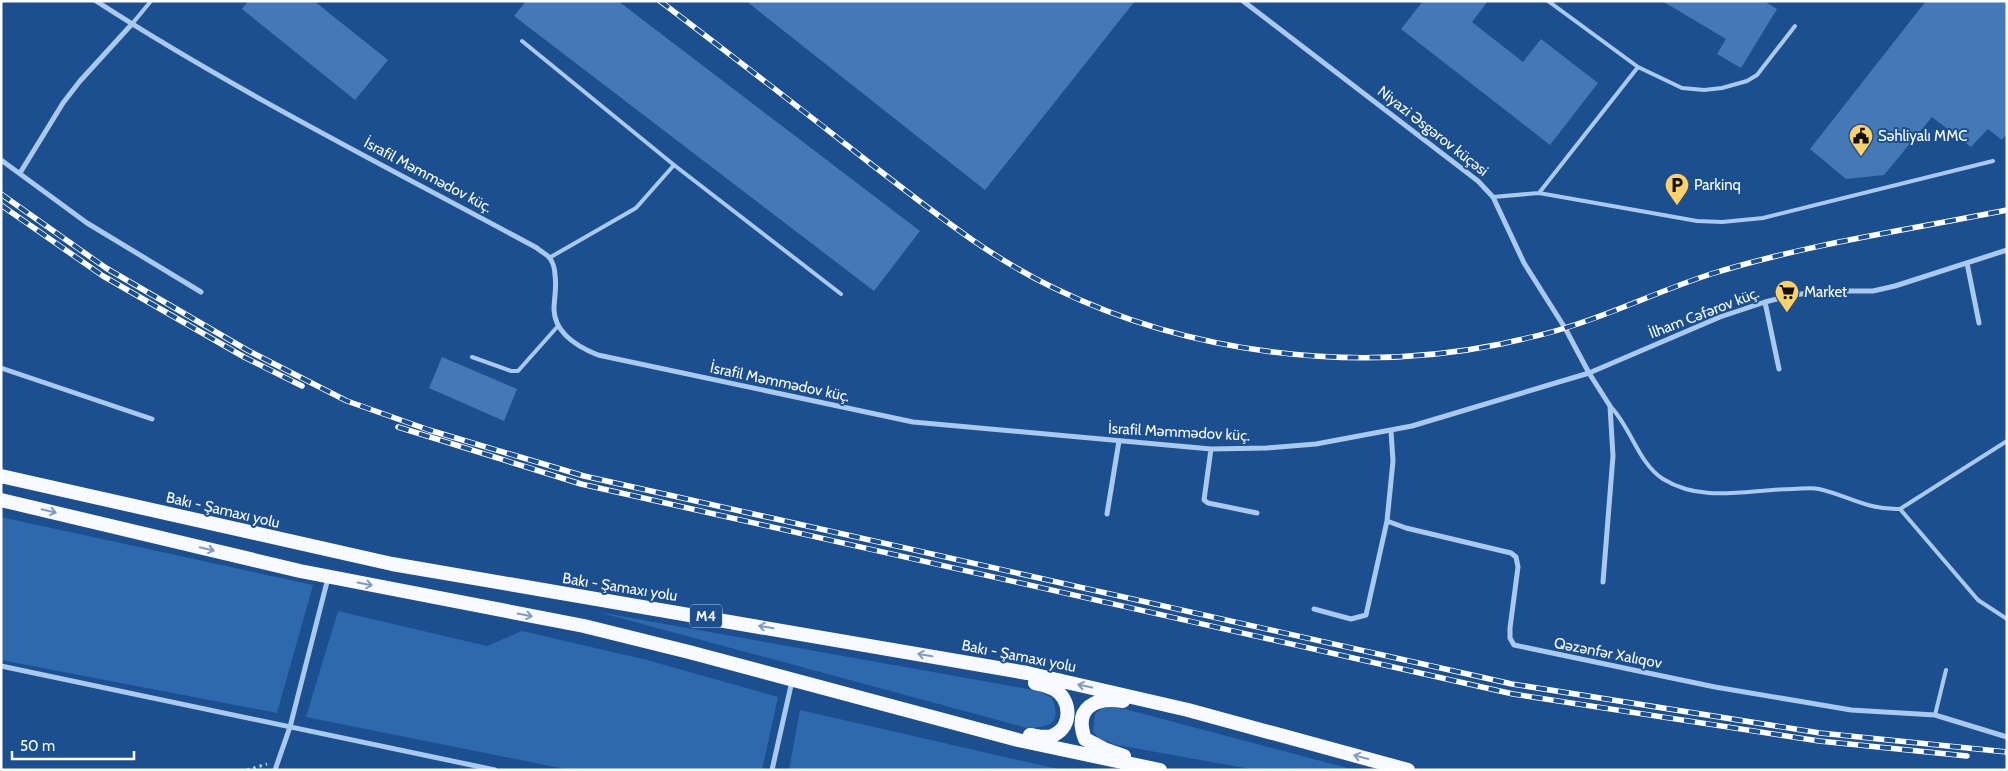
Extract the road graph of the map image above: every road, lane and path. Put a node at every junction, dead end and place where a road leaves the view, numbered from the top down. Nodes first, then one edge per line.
1 (96, 1) edge
2 (151, 1) edge
3 (1243, 1) edge
4 (1548, 1) edge
5 (132, 24) junction
6 (1795, 26) dead end
7 (522, 41) dead end
8 (1638, 67) junction
9 (1, 160) edge
10 (1993, 161) dead end
11 (674, 165) junction
12 (20, 173) junction
13 (1539, 193) junction
14 (1493, 197) junction
15 (2007, 250) edge
16 (549, 258) junction
17 (1967, 264) junction
18 (201, 292) dead end
19 (841, 294) dead end
20 (1765, 302) junction
21 (1979, 323) dead end
22 (558, 326) junction
23 (472, 357) dead end
24 (1, 368) edge
25 (1779, 369) dead end
26 (1589, 374) junction
27 (1610, 406) junction
28 (152, 419) dead end
29 (1390, 431) junction
30 (1120, 441) junction
31 (2007, 441) edge
32 (1211, 449) junction
33 (1, 476) edge
34 (1, 500) edge
35 (1900, 509) junction
36 (1258, 513) dead end
37 (1107, 514) dead end
38 (1387, 521) junction
39 (329, 577) junction
40 (1603, 582) dead end
41 (1314, 609) dead end
42 (2007, 619) edge
43 (955, 660) junction
44 (1, 666) edge
45 (1946, 670) dead end
46 (792, 681) junction
47 (1188, 710) junction
48 (1935, 715) junction
49 (936, 720) junction
50 (290, 727) junction
51 (2007, 737) edge
52 (278, 762) junction
53 (247, 770) edge
54 (275, 770) edge
55 (495, 770) edge
56 (772, 770) edge
57 (1160, 770) edge
58 (1167, 770) edge
59 (1408, 770) edge

1 - 5 street, İsrafil Məmmədov küç.
2 - 5 lane
3 - 14 street, Niyazi Əsgərov küçəsi
4 - 8 lane
5 - 12 street
5 - 16 street, İsrafil Məmmədov küç.
6 - 8 lane
7 - 11 lane
8 - 13 lane
9 - 12 street
10 - 13 lane
11 - 16 lane
11 - 19 lane
12 - 18 street
13 - 14 lane
14 - 26 street, Niyazi Əsgərov küçəsi
15 - 17 street, İlham Cəfərov küç.
16 - 22 street
17 - 20 street, İlham Cəfərov küç.
17 - 21 street
20 - 25 street
20 - 26 street, İlham Cəfərov küç.
22 - 23 lane
22 - 30 street, İsrafil Məmmədov küç.
24 - 28 street
26 - 27 street, Niyazi Əsgərov küçəsi
26 - 29 street, İsrafil Məmmədov küç.
27 - 35 lane
27 - 40 street
29 - 32 street, İsrafil Məmmədov küç.
29 - 38 street
30 - 32 street, İsrafil Məmmədov küç.
30 - 37 street
31 - 35 lane
32 - 36 street
43 -> 33 highway, Bakı - Şamaxı yolu / M4
34 -> 39 highway
35 - 42 lane
38 - 41 street
38 - 48 street, Qəzənfər Xalıqov
39 -> 46 highway
39 - 50 street
47 -> 43 highway, Bakı - Şamaxı yolu / M4
43 - 49 highway
44 - 50 street
45 - 48 lane
46 - 49 highway
46 - 56 street
47 - 58 highway
59 -> 47 highway, Bakı - Şamaxı yolu / M4
48 - 51 street, Qəzənfər Xalıqov
49 - 57 highway
50 - 52 street
50 - 55 street
52 - 53 path
52 - 54 street

